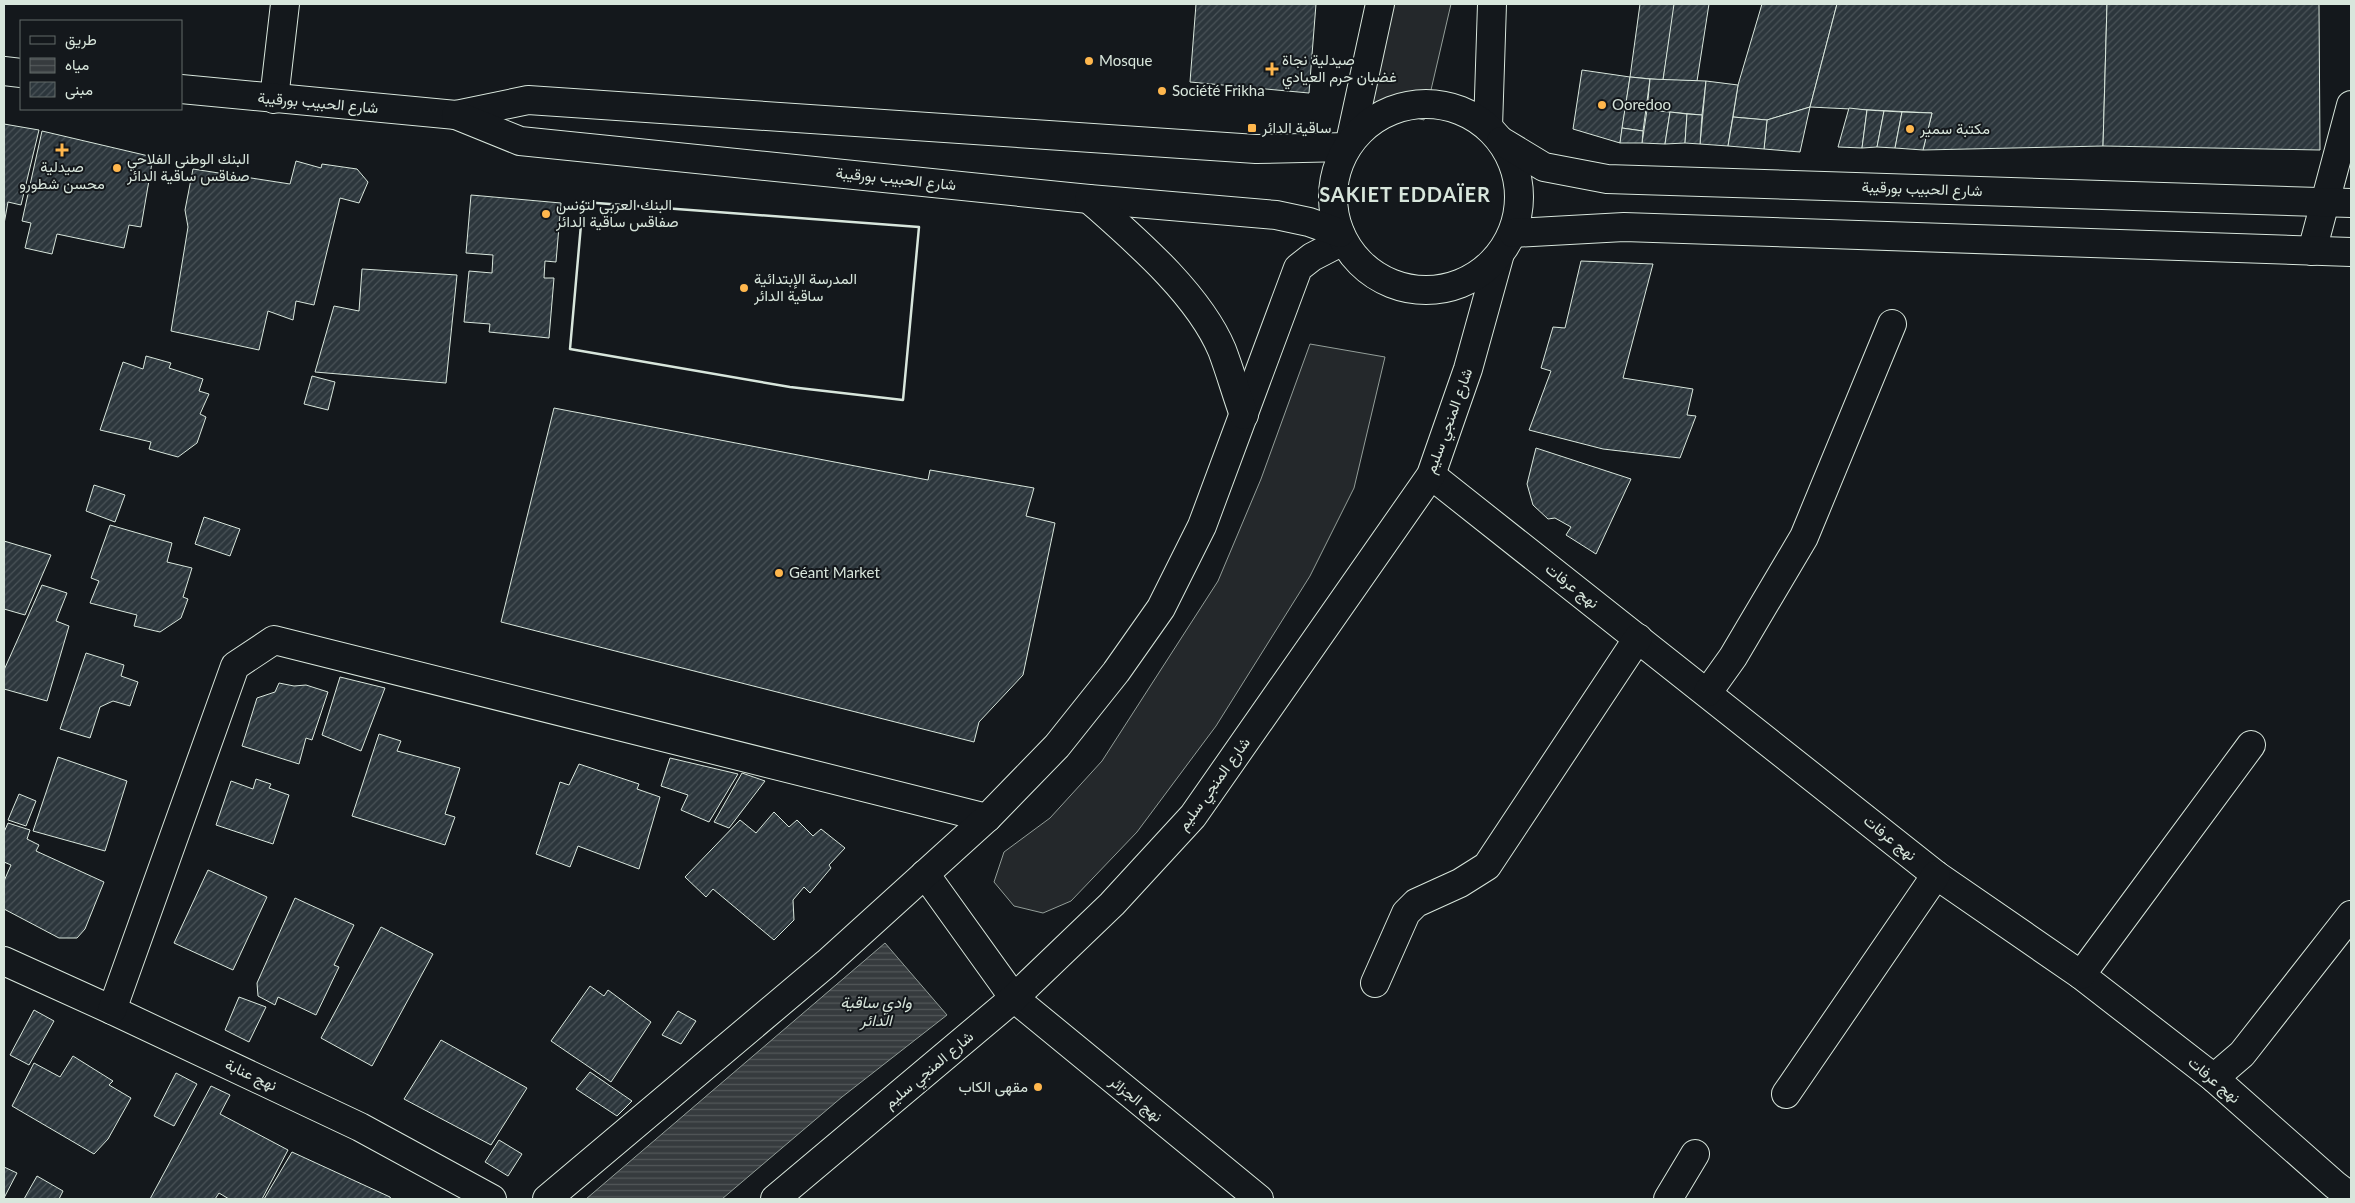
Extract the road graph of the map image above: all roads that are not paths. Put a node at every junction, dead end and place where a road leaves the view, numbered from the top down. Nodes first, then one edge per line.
1 (284, 4) edge
2 (1380, 4) edge
3 (1492, 4) edge
4 (4, 71) edge
5 (20, 73) edge
6 (182, 89) edge
7 (274, 99) junction
8 (2351, 105) edge
9 (456, 115) junction
10 (1495, 134) junction
11 (1349, 145) junction
12 (1089, 199) junction
13 (2339, 202) edge
14 (1513, 233) junction
15 (1342, 237) junction
16 (2312, 252) junction
17 (2351, 252) edge
18 (1499, 257) junction
19 (1892, 324) dead end
20 (1244, 415) junction
21 (1431, 475) junction
22 (1638, 638) junction
23 (1708, 692) junction
24 (2251, 745) dead end
25 (987, 818) junction
26 (925, 874) junction
27 (1936, 875) junction
28 (2351, 915) edge
29 (4, 961) edge
30 (2081, 975) junction
31 (1375, 983) dead end
32 (1014, 998) junction
33 (112, 1010) junction
34 (2214, 1078) junction
35 (1786, 1094) dead end
36 (1695, 1154) dead end
37 (2351, 1197) edge
38 (492, 1199) edge
39 (547, 1199) edge
40 (774, 1199) edge
41 (1259, 1199) edge
42 (1668, 1199) edge

1 - 7 main road
2 - 11 main road
3 - 10 main road
4 - 5 main road
6 - 7 main road, شارع الحبيب بورقيبة
7 - 9 main road, شارع الحبيب بورقيبة
8 - 13 main road
9 - 11 main road, شارع الحبيب بورقيبة
9 - 12 main road, شارع الحبيب بورقيبة
10 - 11 main road, شارع الحبيب بورقيبة
10 - 13 main road, شارع الحبيب بورقيبة
10 - 14 main road, شارع الحبيب بورقيبة
11 - 15 main road, شارع الحبيب بورقيبة
12 - 15 main road, شارع الحبيب بورقيبة
12 - 20 main road
13 - 16 main road
14 - 16 main road
14 - 18 main road, شارع الحبيب بورقيبة
15 - 18 main road, شارع الحبيب بورقيبة
15 - 20 main road
16 - 17 main road
18 - 21 main road, شارع المنجي سليم
19 - 23 main road
20 - 25 main road
21 - 22 main road, نهج عرفات
21 - 32 main road, شارع المنجي سليم
22 - 23 main road, نهج عرفات
22 - 31 main road
23 - 27 main road, نهج عرفات
24 - 30 main road
25 - 26 main road
25 - 33 main road
26 - 32 main road, نهج الجزائر
26 - 39 main road
27 - 30 main road, نهج عرفات
27 - 35 main road
28 - 34 main road
29 - 33 main road, نهج عنابة
30 - 34 main road, نهج عرفات
32 - 40 main road, شارع المنجي سليم
32 - 41 main road, نهج الجزائر
33 - 38 main road, نهج عنابة
34 - 37 main road, نهج عرفات
36 - 42 main road

